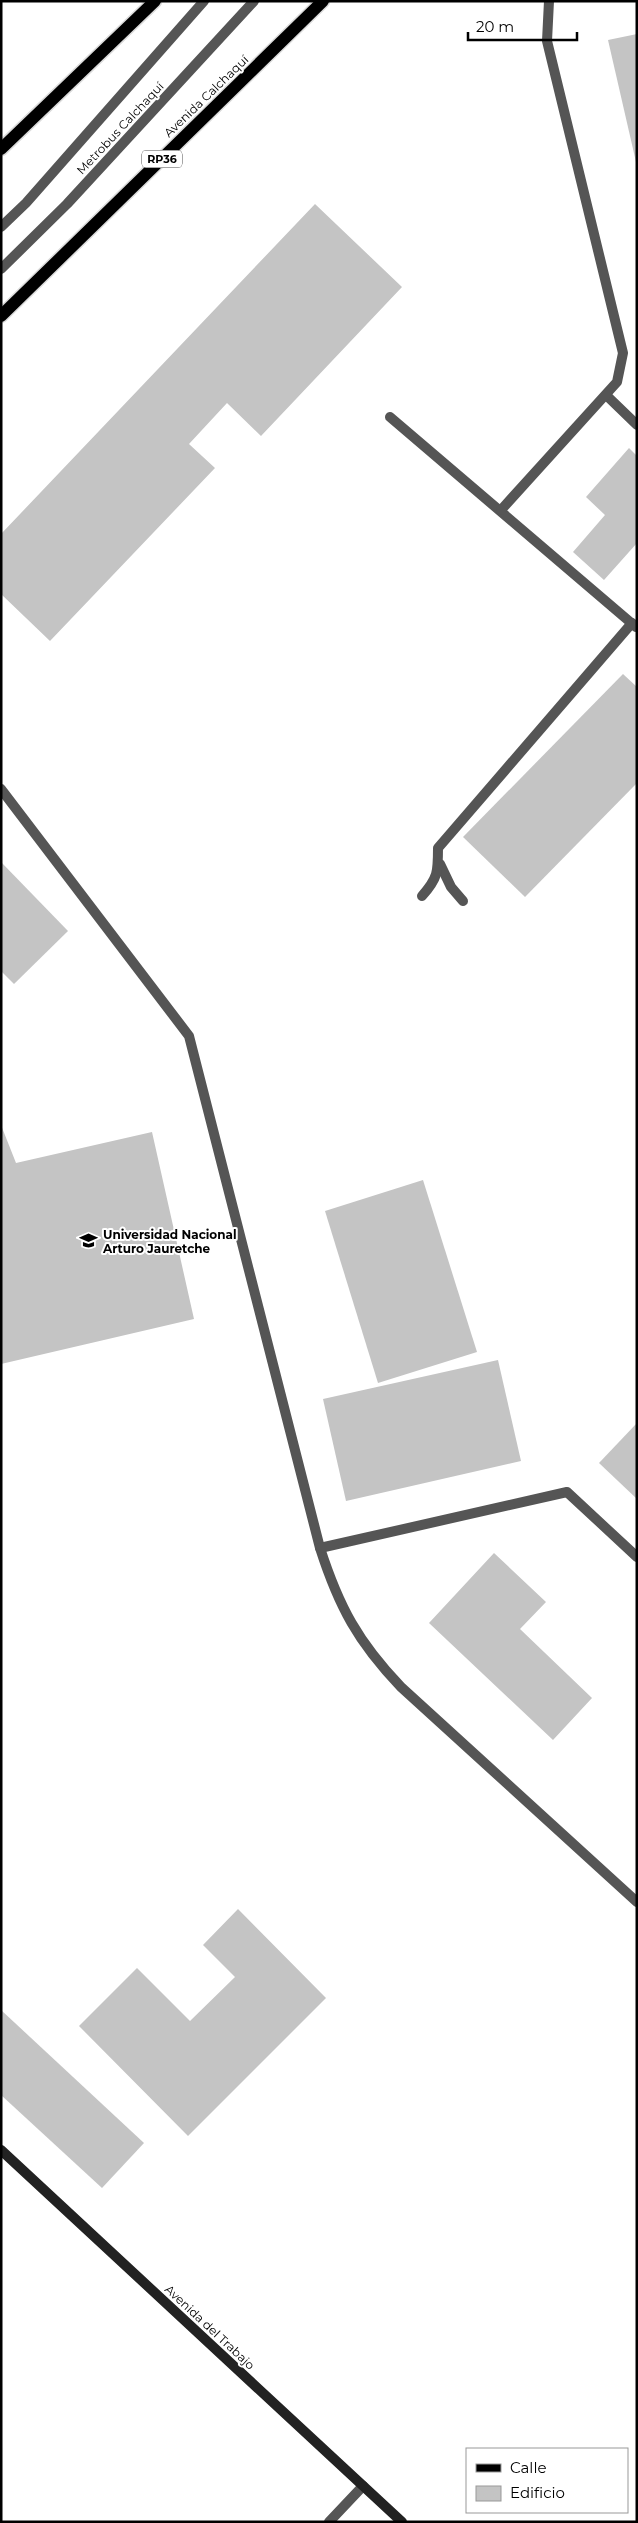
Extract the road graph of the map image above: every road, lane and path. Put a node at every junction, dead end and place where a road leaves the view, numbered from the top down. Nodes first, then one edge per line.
1 (155, 1) edge
2 (204, 1) edge
3 (254, 1) edge
4 (323, 1) edge
5 (549, 1) edge
6 (3, 143) edge
7 (1, 227) edge
8 (1, 269) edge
9 (1, 316) edge
10 (606, 395) junction
11 (390, 417) dead end
12 (637, 425) edge
13 (501, 510) junction
14 (634, 625) edge
15 (1, 789) edge
16 (438, 848) junction
17 (422, 896) dead end
18 (463, 901) dead end
19 (320, 1548) junction
20 (637, 1556) edge
21 (637, 1902) edge
22 (1, 2150) edge
23 (362, 2486) junction
24 (329, 2522) edge
25 (402, 2522) edge

1 - 6 main road
2 - 7 street, Metrobus Calchaquí
3 - 8 street, Metrobus Calchaquí
4 - 9 main road, Avenida Calchaquí / RP36
5 - 10 street
10 - 12 street
10 - 13 street
11 - 13 street
13 - 14 street
14 - 16 street
15 - 19 street
16 - 17 street
16 - 18 street
19 - 20 street
19 - 21 street
22 - 23 main road, Avenida del Trabajo
23 - 24 street
23 - 25 main road, Avenida del Trabajo

